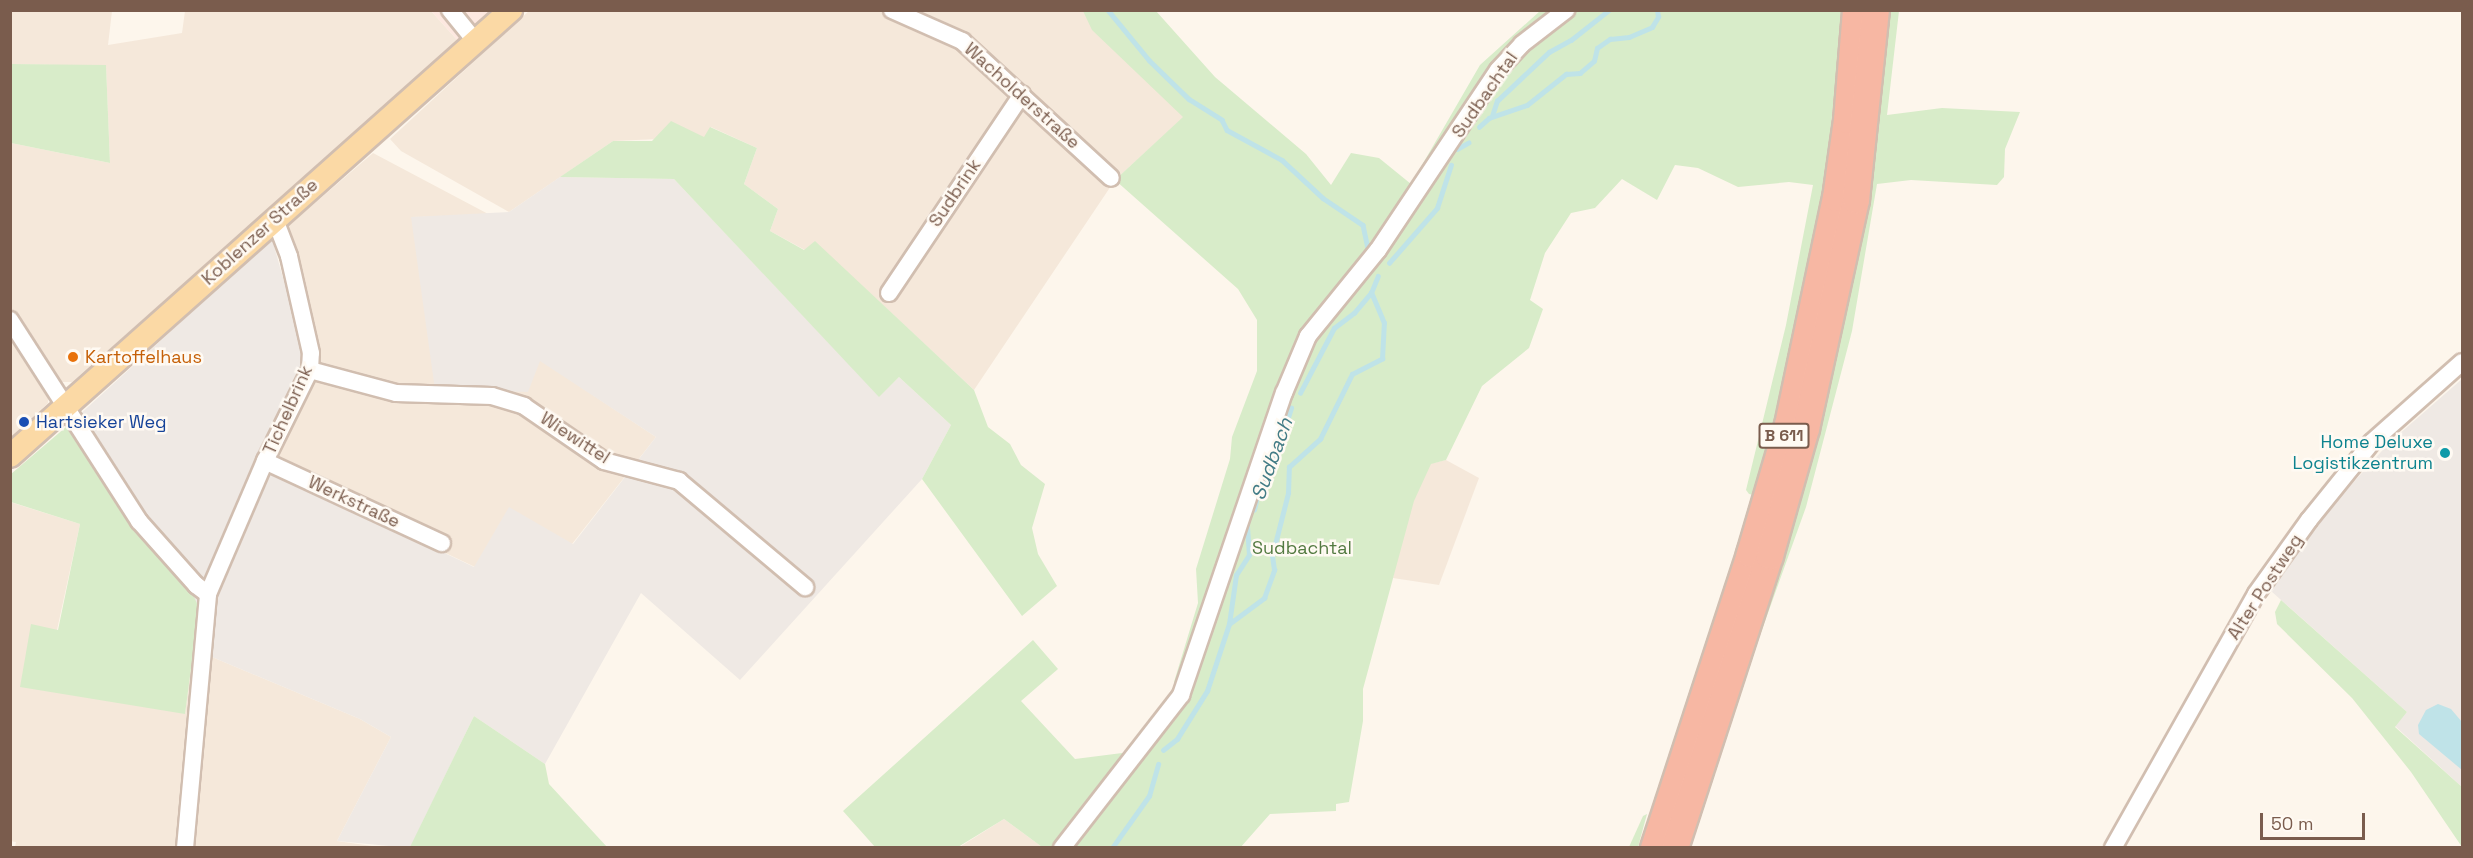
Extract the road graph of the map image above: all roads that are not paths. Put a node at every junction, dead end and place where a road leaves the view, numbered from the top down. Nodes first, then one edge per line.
1 (450, 10) edge
2 (511, 10) edge
3 (892, 10) edge
4 (1566, 10) edge
5 (1856, 10) edge
6 (1876, 10) edge
7 (476, 42) junction
8 (1022, 94) junction
9 (1111, 178) dead end
10 (275, 220) junction
11 (890, 293) dead end
12 (10, 320) edge
13 (2463, 362) edge
14 (310, 370) junction
15 (66, 406) junction
16 (10, 456) edge
17 (265, 460) junction
18 (442, 543) dead end
19 (805, 587) dead end
20 (208, 594) junction
21 (185, 848) edge
22 (1062, 848) edge
23 (1654, 848) edge
24 (1675, 848) edge
25 (2113, 848) edge

1 - 7 street
2 - 7 main road, Koblenzer Straße
3 - 8 street, Wacholderstraße
4 - 22 street, Sudbachtal
5 - 23 highway, B 611
6 - 24 highway, B 611
7 - 10 main road, Koblenzer Straße
8 - 9 street, Wacholderstraße
8 - 11 street, Sudbrink
10 - 14 street, Tichelbrink
10 - 15 main road, Koblenzer Straße
12 - 15 street
13 - 25 street, Alter Postweg
14 - 17 street, Tichelbrink
14 - 19 street, Wiewittel
15 - 16 main road, Koblenzer Straße
15 - 20 street
17 - 18 street, Werkstraße
17 - 20 street, Tichelbrink
20 - 21 street, Tichelbrink

